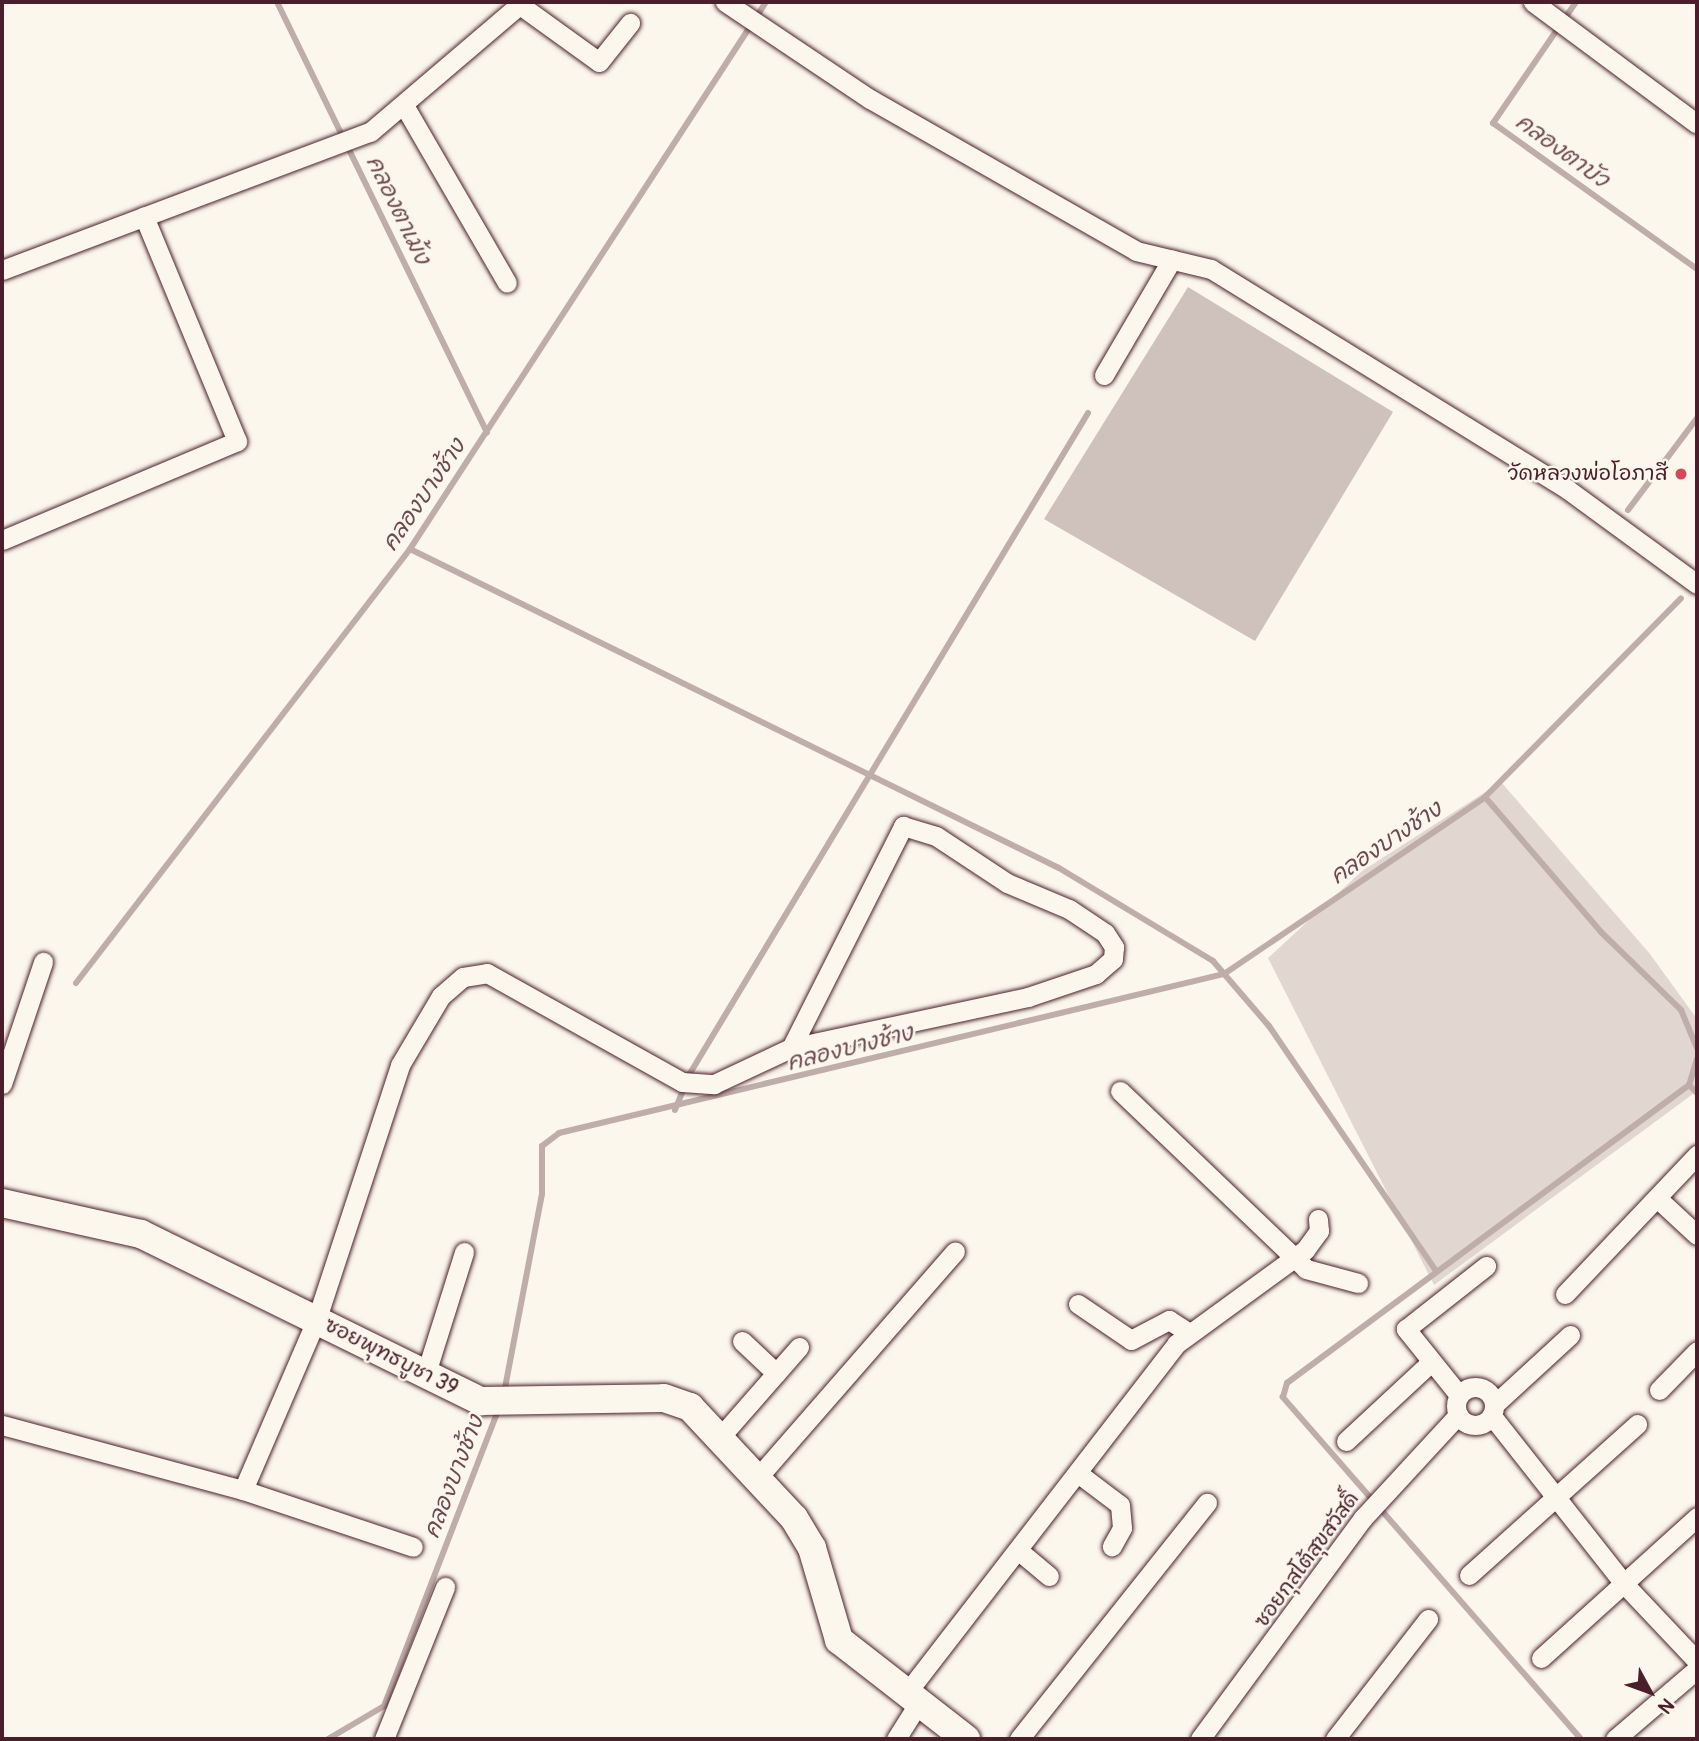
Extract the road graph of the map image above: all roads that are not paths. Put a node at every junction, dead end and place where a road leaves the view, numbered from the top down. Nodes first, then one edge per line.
1 (522, 3) edge
2 (1539, 6) edge
3 (733, 8) edge
4 (630, 23) dead end
5 (405, 107) junction
6 (1697, 124) edge
7 (144, 217) junction
8 (1172, 259) junction
9 (4, 262) edge
10 (507, 283) dead end
11 (1104, 375) dead end
12 (2, 540) edge
13 (1697, 584) edge
14 (43, 962) dead end
15 (790, 1048) junction
16 (2, 1084) edge
17 (1120, 1091) dead end
18 (1697, 1154) edge
19 (1657, 1198) junction
20 (2, 1203) edge
21 (1318, 1219) dead end
22 (1697, 1235) edge
23 (954, 1251) dead end
24 (464, 1252) dead end
25 (1294, 1258) junction
26 (1486, 1266) dead end
27 (1358, 1283) dead end
28 (1565, 1294) dead end
29 (1078, 1304) dead end
30 (317, 1318) junction
31 (1189, 1332) junction
32 (1570, 1335) dead end
33 (742, 1341) dead end
34 (799, 1347) dead end
35 (1697, 1351) edge
36 (1430, 1363) junction
37 (776, 1373) junction
38 (425, 1376) junction
39 (1659, 1390) dead end
40 (1459, 1395) junction
41 (1493, 1410) junction
42 (1458, 1415) junction
43 (1637, 1424) dead end
44 (2, 1425) edge
45 (723, 1435) junction
46 (1346, 1441) dead end
47 (1079, 1474) junction
48 (759, 1476) junction
49 (243, 1490) junction
50 (1553, 1498) junction
51 (1208, 1503) dead end
52 (1697, 1517) edge
53 (1112, 1546) dead end
54 (414, 1547) dead end
55 (1019, 1551) junction
56 (1469, 1575) dead end
57 (1049, 1576) dead end
58 (1626, 1586) junction
59 (445, 1587) dead end
60 (1428, 1619) dead end
61 (1541, 1658) dead end
62 (1697, 1661) edge
63 (1697, 1669) edge
64 (912, 1699) junction
65 (384, 1739) edge
66 (896, 1739) edge
67 (966, 1739) edge
68 (1019, 1739) edge
69 (1200, 1739) edge
70 (1335, 1739) edge
71 (1615, 1739) edge

1 - 4 street
1 - 5 street
2 - 6 street
3 - 8 street
5 - 7 street
5 - 10 street
7 - 9 street
7 - 12 street
8 - 11 street
8 - 13 street
14 - 16 street
15 - 15 street
15 - 30 street
17 - 25 street
18 - 19 street
19 - 22 street
19 - 28 street
20 - 30 street, ซอยพุทธบูชา 39
21 - 25 street
23 - 48 street
24 - 38 street
25 - 27 street
25 - 31 street
26 - 36 street
29 - 31 street
30 - 38 street, ซอยพุทธบูชา 39
30 - 49 street
31 - 47 street
32 - 41 street
33 - 37 street
34 - 37 street
35 - 39 street
36 - 40 street
36 - 46 street
37 - 45 street
38 - 45 street, ซอยพุทธบูชา 39
40 - 41 street
40 - 42 street
41 - 42 street
41 - 50 street
42 - 69 street, ซอยกุสโต้สุขสวัสดิ์
43 - 50 street
44 - 49 street
45 - 48 street, ซอยพุทธบูชา 39
47 - 53 street
47 - 55 street
48 - 64 street, ซอยพุทธบูชา 39
49 - 54 street
50 - 56 street
50 - 58 street
51 - 68 street
52 - 58 street
55 - 57 street
55 - 64 street
58 - 61 street
58 - 62 street
59 - 65 street
60 - 70 street
63 - 71 street
64 - 66 street
64 - 67 street, ซอยพุทธบูชา 39

